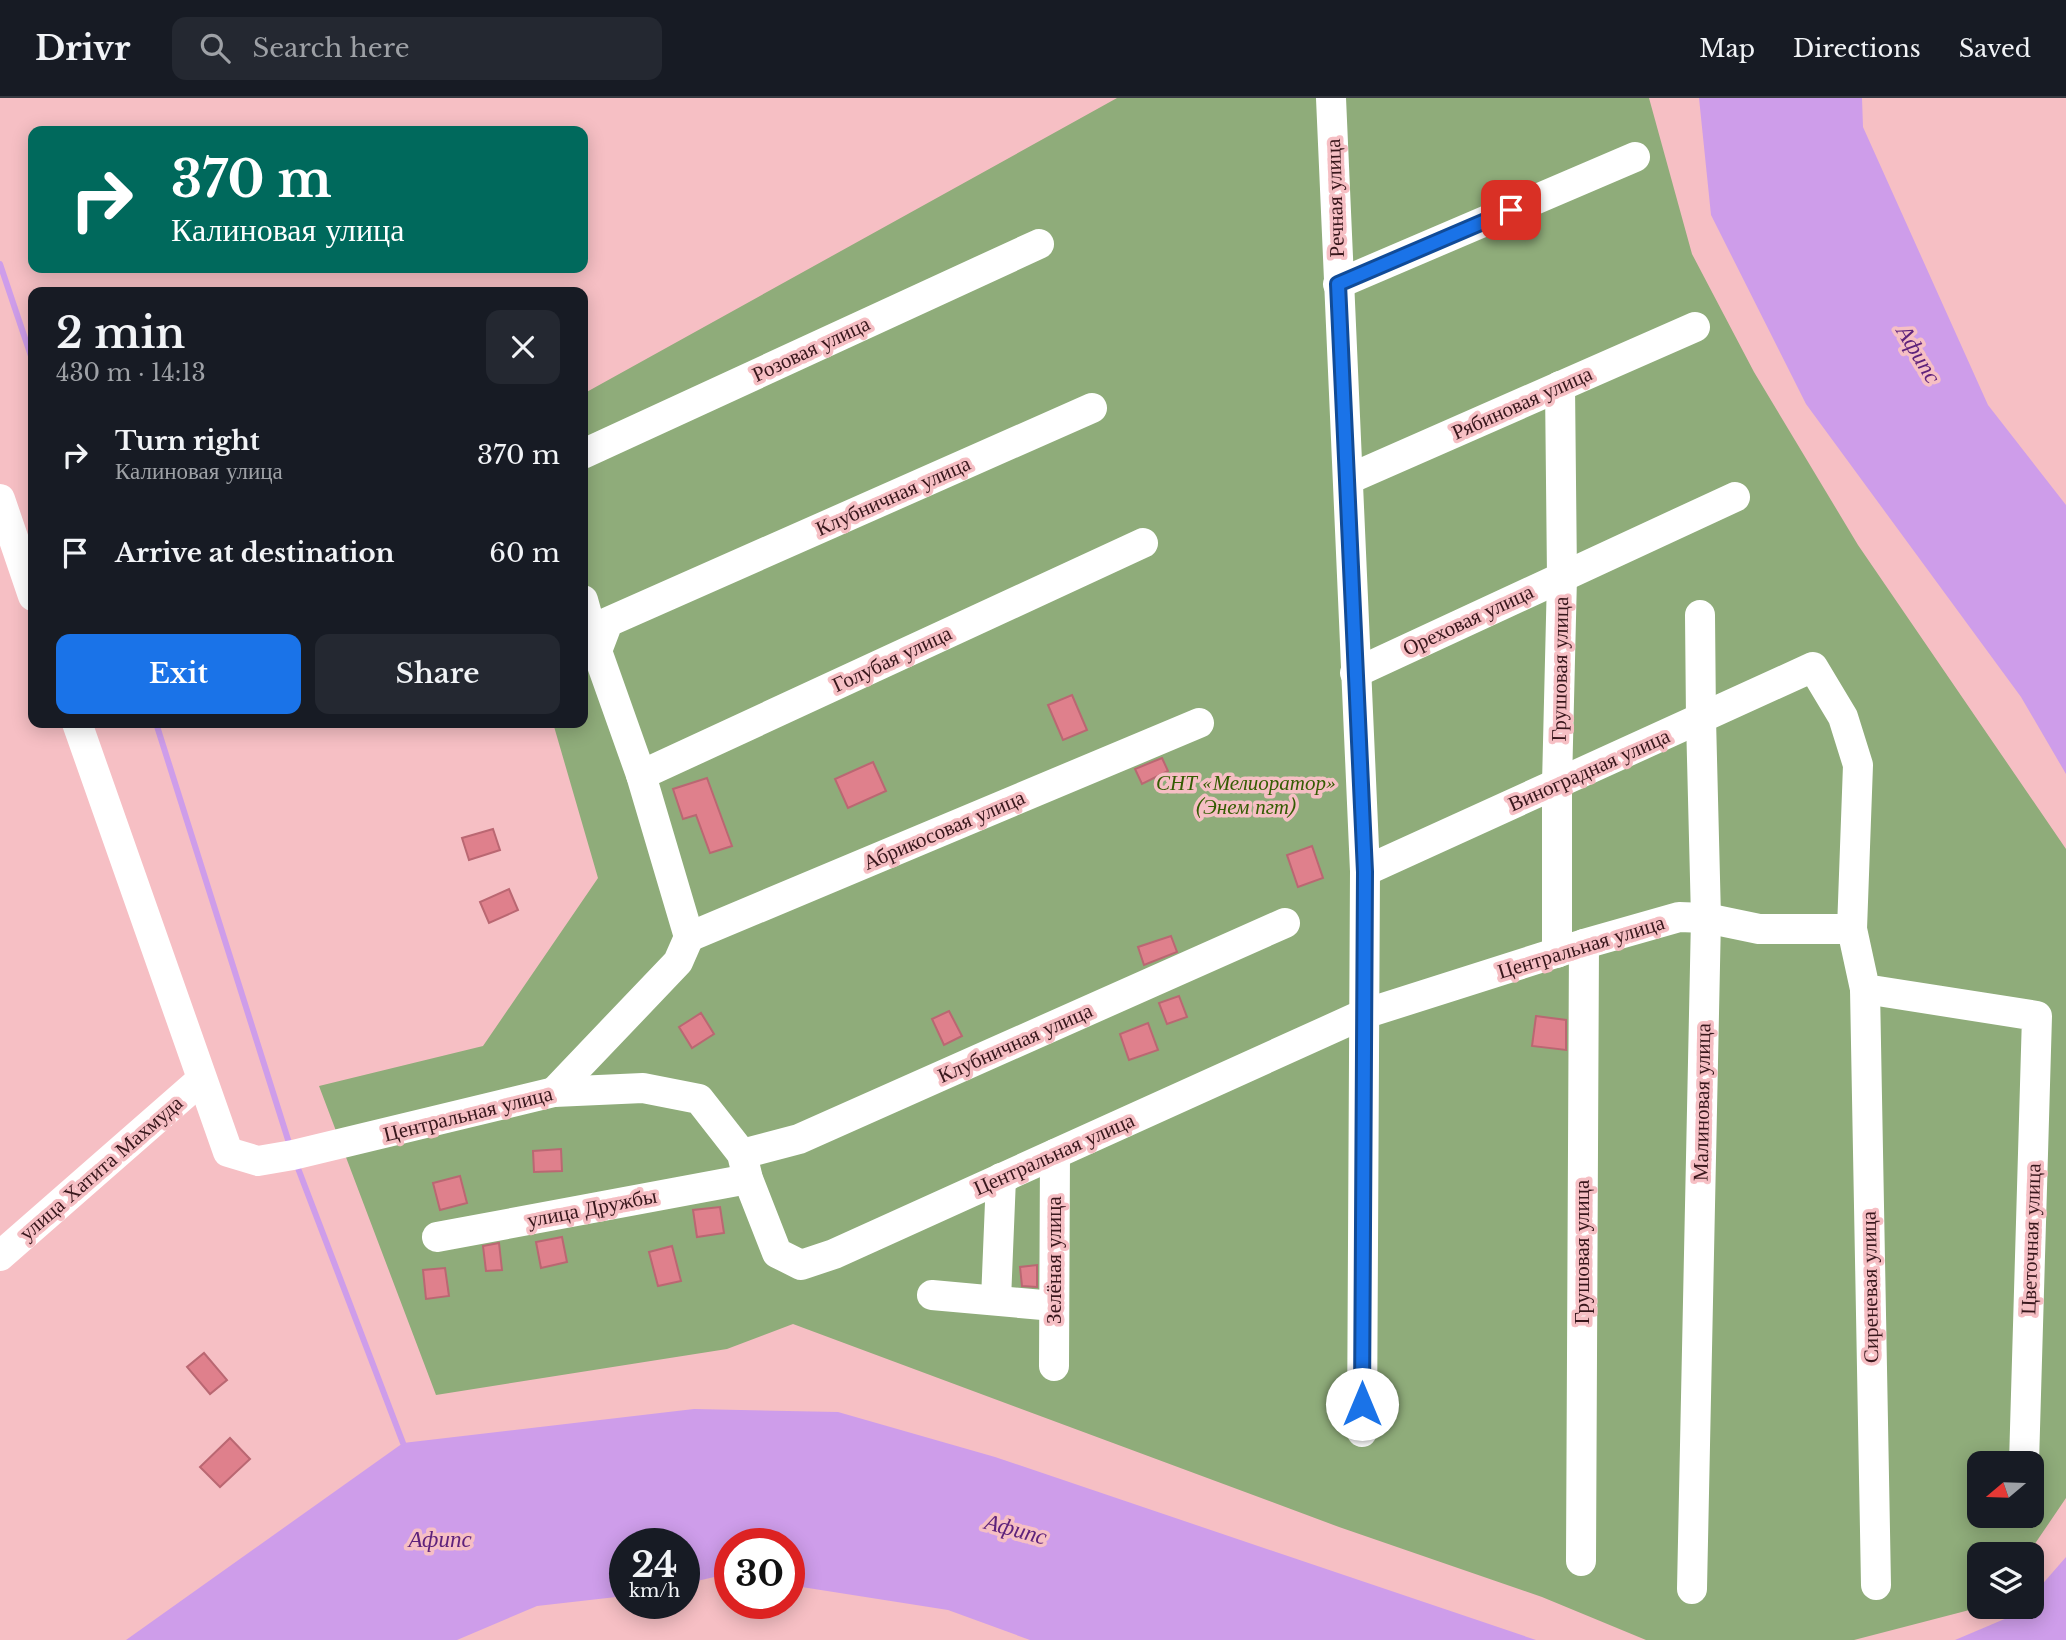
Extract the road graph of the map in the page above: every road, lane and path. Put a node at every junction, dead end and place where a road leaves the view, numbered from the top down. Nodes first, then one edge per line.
1 (1331, 98) edge
2 (1635, 157) dead end
3 (1039, 244) dead end
4 (1338, 284) junction
5 (1695, 327) dead end
6 (1560, 386) junction
7 (1092, 408) dead end
8 (588, 452) edge
9 (1349, 479) junction
10 (1735, 497) dead end
11 (3, 521) edge
12 (1143, 543) dead end
13 (1562, 577) junction
14 (28, 584) edge
15 (1700, 615) dead end
16 (588, 619) edge
17 (597, 652) junction
18 (1355, 673) junction
19 (1700, 719) junction
20 (1199, 723) dead end
21 (79, 728) edge
22 (641, 775) junction
23 (1557, 784) junction
24 (1365, 872) junction
25 (1706, 918) junction
26 (1285, 923) dead end
27 (1852, 929) junction
28 (689, 937) junction
29 (1571, 948) junction
30 (1865, 989) junction
31 (1364, 1014) junction
32 (201, 1080) junction
33 (554, 1092) junction
34 (1055, 1154) junction
35 (745, 1166) junction
36 (1001, 1178) junction
37 (437, 1237) dead end
38 (0, 1256) edge
39 (932, 1295) dead end
40 (996, 1300) junction
41 (1054, 1306) junction
42 (1054, 1366) dead end
43 (1362, 1432) dead end
44 (2024, 1451) edge
45 (1581, 1560) dead end
46 (1876, 1585) dead end
47 (1692, 1589) dead end

1 - 4 street, Речная улица
2 - 4 street
3 - 8 street, Розовая улица
4 - 9 street, Речная улица
5 - 6 street, Рябиновая улица
6 - 9 street, Рябиновая улица
6 - 13 street, Грушовая улица
7 - 17 street, Клубничная улица
9 - 18 street, Речная улица
10 - 13 street, Ореховая улица
11 - 14 street
12 - 22 street, Голубая улица
13 - 18 street, Ореховая улица
13 - 23 street, Грушовая улица
15 - 19 street, Малиновая улица
16 - 17 street
17 - 22 street
18 - 24 street, Речная улица
19 - 23 street, Виноградная улица
19 - 25 street, Малиновая улица
19 - 27 street, Виноградная улица
20 - 28 street, Абрикосовая улица
21 - 32 street
22 - 28 street
23 - 24 street, Виноградная улица
23 - 29 street, Грушовая улица
24 - 31 street, Речная улица
25 - 27 street, Центральная улица
25 - 29 street, Центральная улица
25 - 47 street, Малиновая улица
26 - 35 street, Клубничная улица
27 - 30 street
28 - 33 street
29 - 31 street, Центральная улица
29 - 45 street, Грушовая улица
30 - 44 street, Цветочная улица
30 - 46 street, Сиреневая улица
31 - 34 street, Центральная улица
31 - 43 street, Речная улица
32 - 33 street, Центральная улица
32 - 38 street, улица Хатита Махмуда
33 - 35 street, Центральная улица
34 - 36 street, Центральная улица
34 - 41 street, Зелёная улица
35 - 36 street, Центральная улица
35 - 37 street, улица Дружбы
36 - 40 street
39 - 40 street
40 - 41 street
41 - 42 street, Зелёная улица

